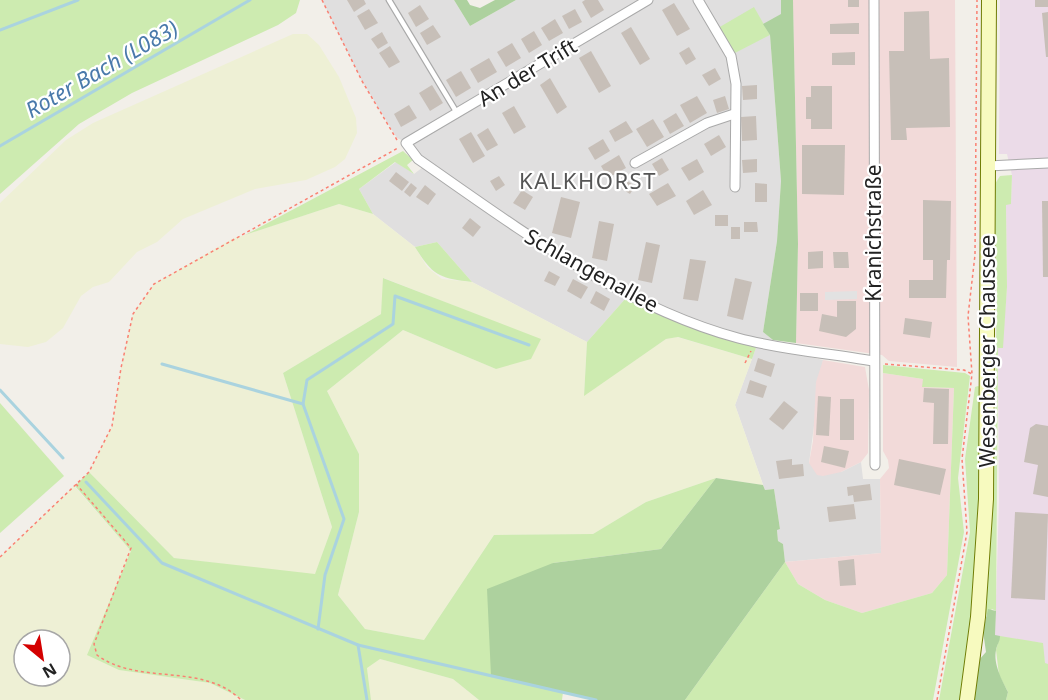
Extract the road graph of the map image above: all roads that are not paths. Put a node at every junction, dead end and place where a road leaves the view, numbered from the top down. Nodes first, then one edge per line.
1 (389, 0) edge
2 (648, 0) edge
3 (698, 0) edge
4 (874, 0) edge
5 (989, 0) edge
6 (456, 113) junction
7 (734, 114) junction
8 (403, 145) joint
9 (635, 163) dead end
10 (1048, 163) edge
11 (988, 166) junction
12 (735, 187) dead end
13 (873, 361) junction
14 (875, 465) dead end
15 (967, 700) edge

1 - 6 lane
2 - 6 street, An der Trift
3 - 7 street
4 - 13 street, Kranichstraße
5 - 11 main road, Wesenberger Chaussee
6 - 8 street, An der Trift
7 - 9 street
7 - 12 street
8 - 13 street, Schlangenallee
10 - 11 street
11 - 15 main road, Wesenberger Chaussee
13 - 14 street, Kranichstraße

